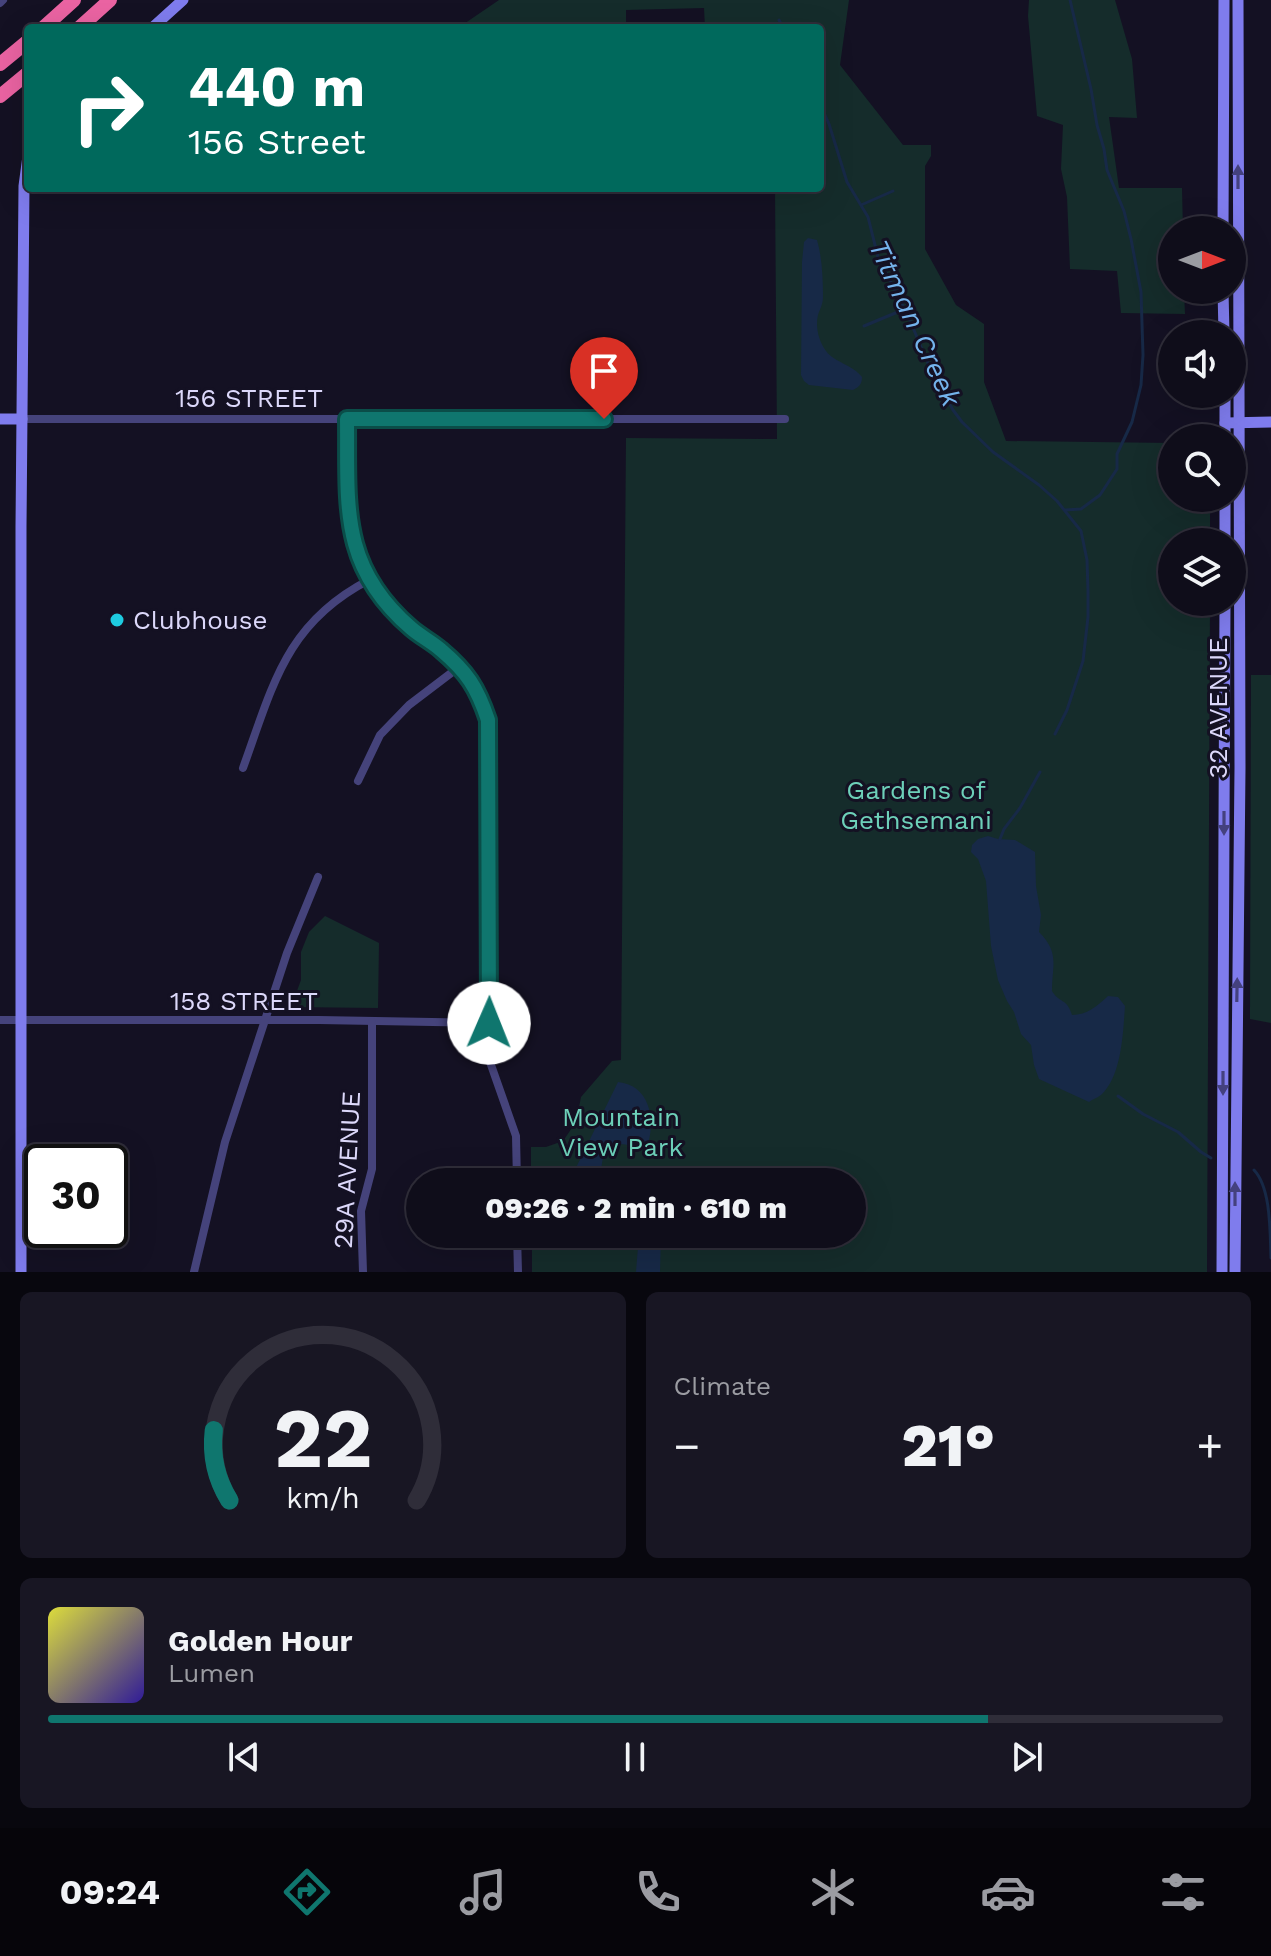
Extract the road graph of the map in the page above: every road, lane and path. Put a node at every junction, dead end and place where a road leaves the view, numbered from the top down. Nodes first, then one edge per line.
1 (74, 0) edge
2 (110, 0) edge
3 (183, 0) edge
4 (1224, 0) edge
5 (1238, 0) edge
6 (47, 24) edge
7 (83, 24) edge
8 (156, 24) edge
9 (24, 44) edge
10 (1224, 51) junction
11 (0, 64) edge
12 (24, 76) edge
13 (0, 96) edge
14 (1238, 122) junction
15 (24, 186) edge
16 (1223, 216) edge
17 (1225, 408) edge
18 (0, 419) edge
19 (22, 419) junction
20 (347, 419) junction
21 (785, 419) dead end
22 (1271, 422) edge
23 (1225, 423) joint
24 (1240, 423) junction
25 (369, 580) junction
26 (1225, 616) edge
27 (459, 667) junction
28 (243, 768) dead end
29 (358, 781) dead end
30 (318, 877) dead end
31 (0, 1020) edge
32 (21, 1020) junction
33 (266, 1020) junction
34 (372, 1022) junction
35 (489, 1023) junction
36 (517, 1168) edge
37 (517, 1248) edge
38 (21, 1272) edge
39 (194, 1272) edge
40 (363, 1272) edge
41 (518, 1272) edge
42 (1222, 1272) edge
43 (1235, 1272) edge

1 - 6 highway
2 - 7 highway
3 - 8 main road
4 - 10 main road
5 - 14 main road, 32 AVENUE
9 - 11 highway
10 - 14 main road
10 - 16 main road
12 - 13 highway
24 -> 14 main road, 32 AVENUE
15 - 19 main road
17 - 23 main road
18 - 19 main road, 156 STREET
19 - 20 street, 156 STREET
19 - 32 main road
20 - 21 street, 156 STREET
20 - 25 street
22 - 24 main road
23 - 24 main road
43 -> 24 main road, 32 AVENUE
25 - 27 street
25 - 28 street
26 -> 42 main road, 32 AVENUE
27 - 29 street
27 - 35 street
30 - 33 street
31 - 32 street, 158 STREET
32 - 33 street, 158 STREET
32 - 38 main road
33 - 34 street, 158 STREET
33 - 39 street
34 - 35 street, 158 STREET
34 - 40 street, 29A AVENUE
35 - 36 street
37 - 41 street

